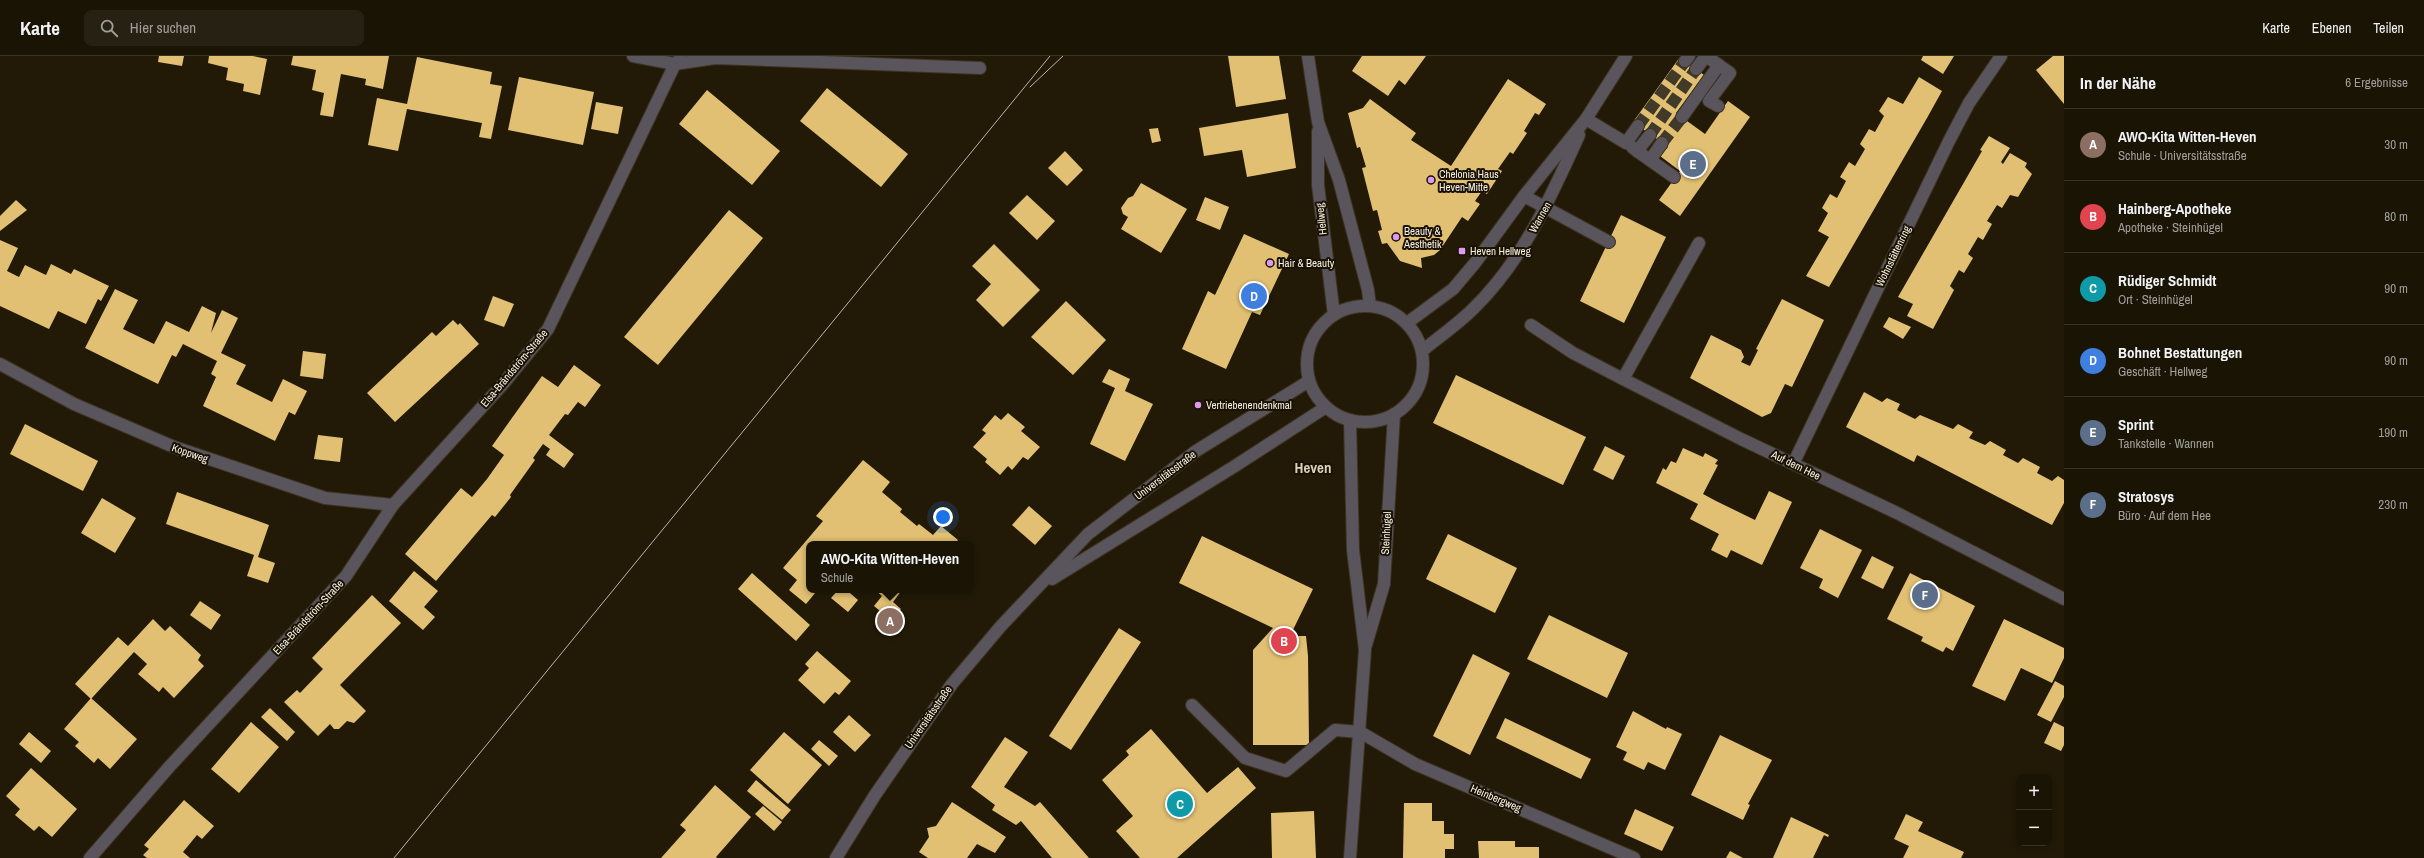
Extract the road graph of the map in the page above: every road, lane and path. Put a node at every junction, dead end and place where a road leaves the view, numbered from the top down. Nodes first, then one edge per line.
1 (633, 56) edge
2 (1308, 56) edge
3 (1626, 56) edge
4 (1706, 56) edge
5 (2001, 56) edge
6 (678, 60) edge
7 (1719, 65) junction
8 (980, 68) dead end
9 (1696, 69) tunnel mouth
10 (1718, 106) dead end
11 (1682, 117) tunnel mouth
12 (1586, 119) junction
13 (1318, 122) junction
14 (1638, 126) tunnel mouth
15 (1650, 134) tunnel mouth
16 (1626, 143) junction
17 (1662, 143) tunnel mouth
18 (1637, 151) junction
19 (1650, 160) junction
20 (1674, 177) dead end
21 (1524, 196) junction
22 (1546, 209) junction
23 (1609, 242) dead end
24 (1699, 242) dead end
25 (1370, 306) junction
26 (1334, 315) junction
27 (1407, 323) junction
28 (1531, 325) dead end
29 (1422, 351) junction
30 (0, 364) edge
31 (1623, 379) junction
32 (1309, 381) junction
33 (1326, 407) junction
34 (1394, 414) junction
35 (1350, 420) junction
36 (1794, 462) junction
37 (393, 505) junction
38 (1036, 589) junction
39 (2063, 597) edge
40 (1365, 650) junction
41 (1192, 705) dead end
42 (1360, 732) junction
43 (90, 858) edge
44 (836, 858) edge
45 (1350, 858) edge
46 (1634, 858) edge

1 - 6 street
2 - 13 street, Hellweg
3 - 12 street, Wannen
4 - 7 street
4 - 9 street
5 - 36 street, Wohnstättenring
6 - 8 street
6 - 37 street, Elsa-Brändström-Straße
7 - 10 street
7 - 11 street
12 - 16 street
12 - 21 street, Wannen
12 - 22 street, Wannen
13 - 25 street, Hellweg
13 - 26 street, Hellweg
14 - 16 street
15 - 18 street
16 - 18 street
17 - 19 street
18 - 19 street
19 - 20 street
21 - 22 street
21 - 27 street, Wannen
22 - 23 street
22 - 29 street, Wannen
24 - 31 street
25 - 26 street
25 - 27 street
26 - 32 street
27 - 29 street
28 - 31 street, Auf dem Hee
29 - 34 street
30 - 37 street, Koppweg
31 - 36 street, Auf dem Hee
32 - 33 street
32 - 38 street, Universitätsstraße
33 - 35 street
33 - 38 street, Universitätsstraße
34 - 35 street
34 - 40 street, Steinhügel
35 - 40 street, Steinhügel
36 - 39 street, Auf dem Hee
37 - 43 street, Elsa-Brändström-Straße
38 - 44 street, Universitätsstraße
40 - 42 street, Steinhügel
41 - 42 street
42 - 45 street, Steinhügel
42 - 46 street, Heinbergweg

